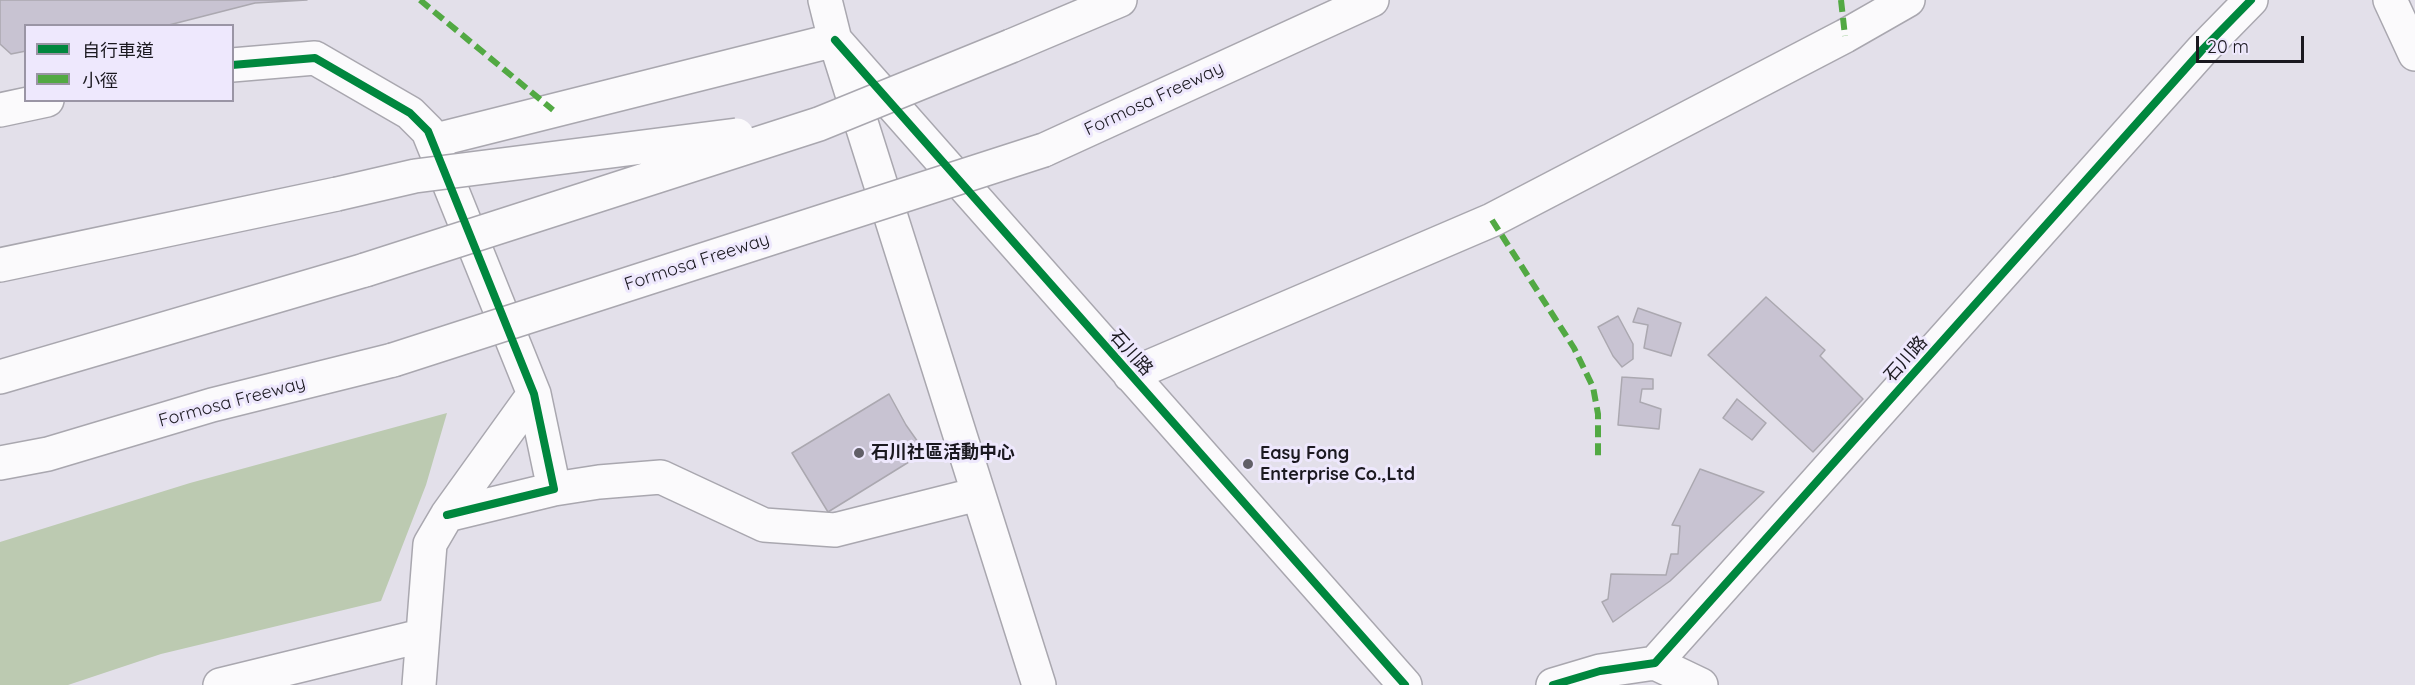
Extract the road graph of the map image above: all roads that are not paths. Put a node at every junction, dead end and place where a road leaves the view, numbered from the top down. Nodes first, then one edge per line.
1 (825, 0) edge
2 (1120, 0) edge
3 (1372, 0) edge
4 (1908, 0) edge
5 (2251, 0) edge
6 (2390, 0) edge
7 (834, 40) junction
8 (2415, 54) edge
9 (234, 65) edge
10 (38, 102) edge
11 (0, 110) edge
12 (819, 124) junction
13 (432, 141) junction
14 (0, 265) edge
15 (1130, 375) junction
16 (0, 377) edge
17 (534, 394) junction
18 (48, 454) junction
19 (0, 463) edge
20 (0, 487) edge
21 (554, 489) junction
22 (978, 494) junction
23 (447, 515) junction
24 (421, 636) junction
25 (1655, 663) junction
26 (220, 685) edge
27 (419, 685) edge
28 (1039, 685) edge
29 (1405, 685) edge
30 (1553, 685) edge
31 (1701, 685) edge

1 - 7 main road
2 - 12 main road, bridge
3 - 18 main road, Formosa Freeway, bridge
4 - 15 main road
5 - 25 main road, 石川路
6 - 8 main road
7 - 13 main road
7 - 15 main road, 石川路
7 - 22 main road
9 - 13 main road
10 - 11 main road
12 - 14 main road, bridge
12 - 16 main road, bridge
13 - 17 main road
15 - 29 main road, 石川路
17 - 21 main road
17 - 23 main road
18 - 19 main road, Formosa Freeway
18 - 20 main road
21 - 22 main road
21 - 23 main road
22 - 28 main road
23 - 24 main road
24 - 26 main road
24 - 27 main road
25 - 30 main road
25 - 31 main road

